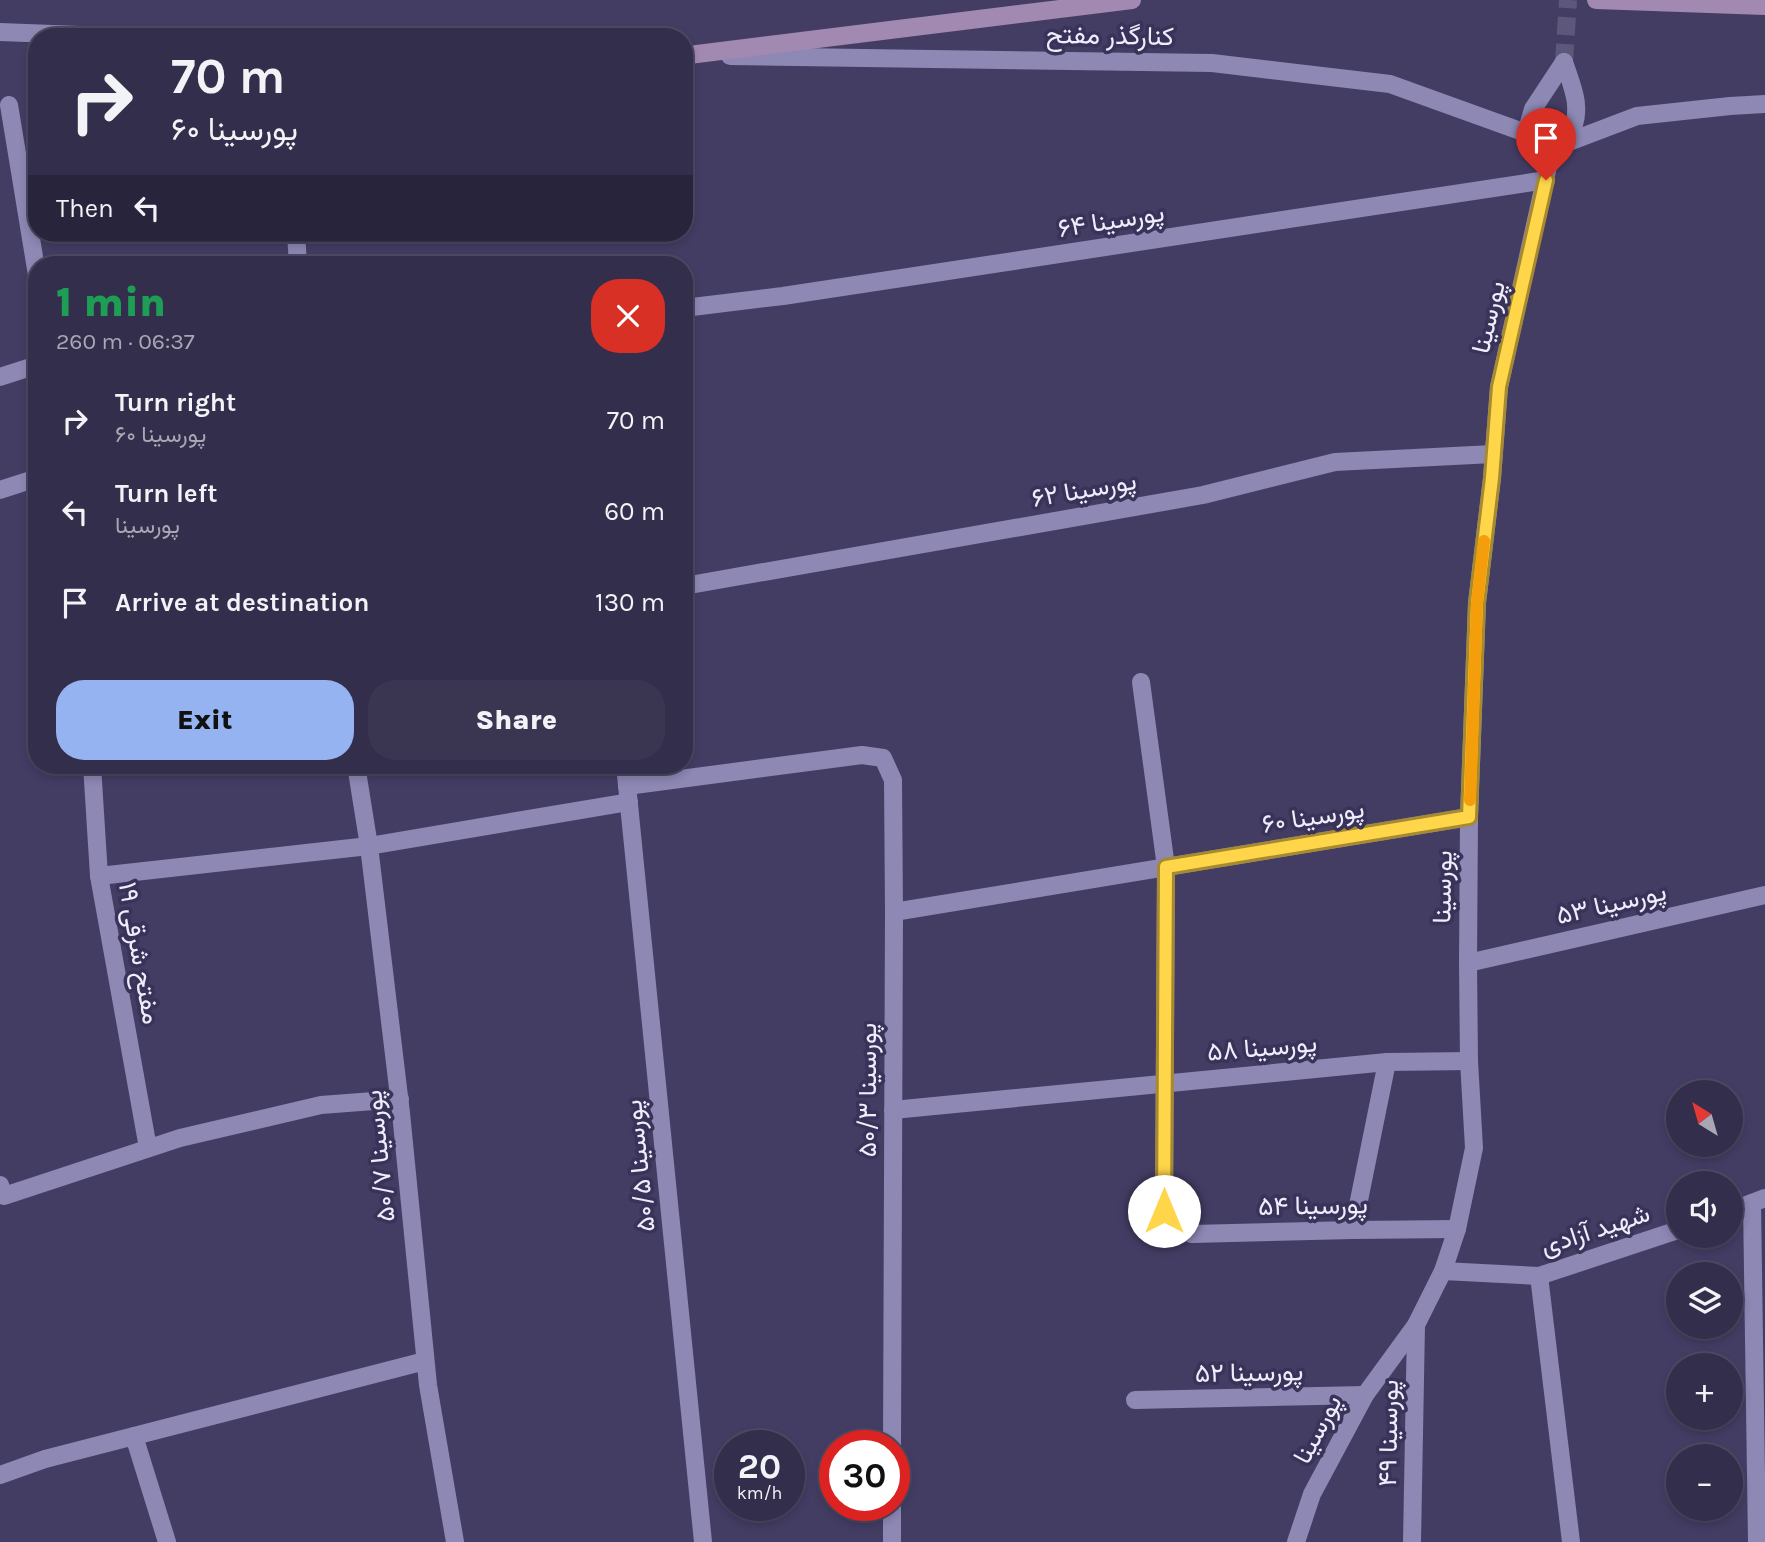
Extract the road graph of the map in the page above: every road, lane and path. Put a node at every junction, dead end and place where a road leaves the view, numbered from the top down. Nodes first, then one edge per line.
1 (1132, 0) edge
2 (1596, 0) edge
3 (1765, 6) edge
4 (0, 32) edge
5 (28, 33) edge
6 (693, 54) edge
7 (693, 55) edge
8 (1765, 104) edge
9 (9, 105) dead end
10 (1526, 132) junction
11 (1566, 143) junction
12 (1550, 153) junction
13 (1546, 180) junction
14 (28, 220) edge
15 (693, 308) edge
16 (28, 368) edge
17 (0, 377) edge
18 (1493, 454) junction
19 (28, 481) edge
20 (0, 490) edge
21 (693, 584) edge
22 (1141, 682) dead end
23 (93, 774) edge
24 (357, 774) edge
25 (626, 774) edge
26 (628, 794) junction
27 (1469, 817) junction
28 (369, 846) junction
29 (1166, 867) junction
30 (99, 876) junction
31 (1765, 895) edge
32 (894, 912) junction
33 (1468, 963) junction
34 (1469, 1061) junction
35 (1387, 1062) junction
36 (1164, 1083) junction
37 (400, 1099) junction
38 (893, 1110) junction
39 (148, 1148) junction
40 (1, 1193) edge
41 (1758, 1201) edge
42 (1457, 1229) junction
43 (1353, 1230) junction
44 (1666, 1234) edge
45 (1443, 1271) junction
46 (1539, 1276) junction
47 (1416, 1325) junction
48 (425, 1361) junction
49 (1365, 1395) junction
50 (1135, 1400) dead end
51 (892, 1430) edge
52 (134, 1436) junction
53 (0, 1475) edge
54 (892, 1521) edge
55 (167, 1542) edge
56 (455, 1542) edge
57 (703, 1542) edge
58 (892, 1542) edge
59 (1296, 1542) edge
60 (1412, 1542) edge
61 (1571, 1542) edge
62 (1757, 1542) edge

1 - 6 main road
2 - 3 main road
4 - 5 street
7 - 10 street, کنارگذر مفتح
8 - 11 street
9 - 14 street
10 - 11 street
10 - 12 street
11 - 12 street
12 - 13 street, پورسینا
13 - 15 street, پورسینا ۶۴
13 - 18 street, پورسینا
16 - 17 street
18 - 21 street, پورسینا ۶۲
18 - 27 street, پورسینا
19 - 20 street
22 - 29 street
23 - 30 street, مفتح شرقی ۱۹
24 - 28 street, پورسینا ۵۰/۷
25 - 26 street
26 - 28 street
26 - 32 street, پورسینا ۵۰/۳
26 - 57 street, پورسینا ۵۰/۵
27 - 29 street, پورسینا ۶۰
27 - 33 street, پورسینا
28 - 30 street
28 - 37 street, پورسینا ۵۰/۷
29 - 32 street, پورسینا ۶۰
29 - 36 street
30 - 39 street, مفتح شرقی ۱۹
31 - 33 street, پورسینا ۵۳
32 - 38 street, پورسینا ۵۰/۳
33 - 34 street, پورسینا
34 - 35 street, پورسینا ۵۸
34 - 42 street, پورسینا
35 - 36 street, پورسینا ۵۸
35 - 43 street
36 - 38 street, پورسینا ۵۸
36 - 43 street, پورسینا ۵۴
37 - 39 street
37 - 48 street, پورسینا ۵۰/۷
38 - 51 street, پورسینا ۵۰/۳
39 - 40 street
41 - 62 street
42 - 43 street, پورسینا ۵۴
42 - 45 street, پورسینا
44 - 46 street, شهید آزادی
45 - 46 street, شهید آزادی
45 - 47 street, پورسینا
46 - 61 street
47 - 49 street, پورسینا
47 - 60 street, پورسینا ۴۹
48 - 52 street
48 - 56 street, پورسینا ۵۰/۷
49 - 50 street, پورسینا ۵۲
49 - 59 street, پورسینا
52 - 53 street
52 - 55 street
54 - 58 street

